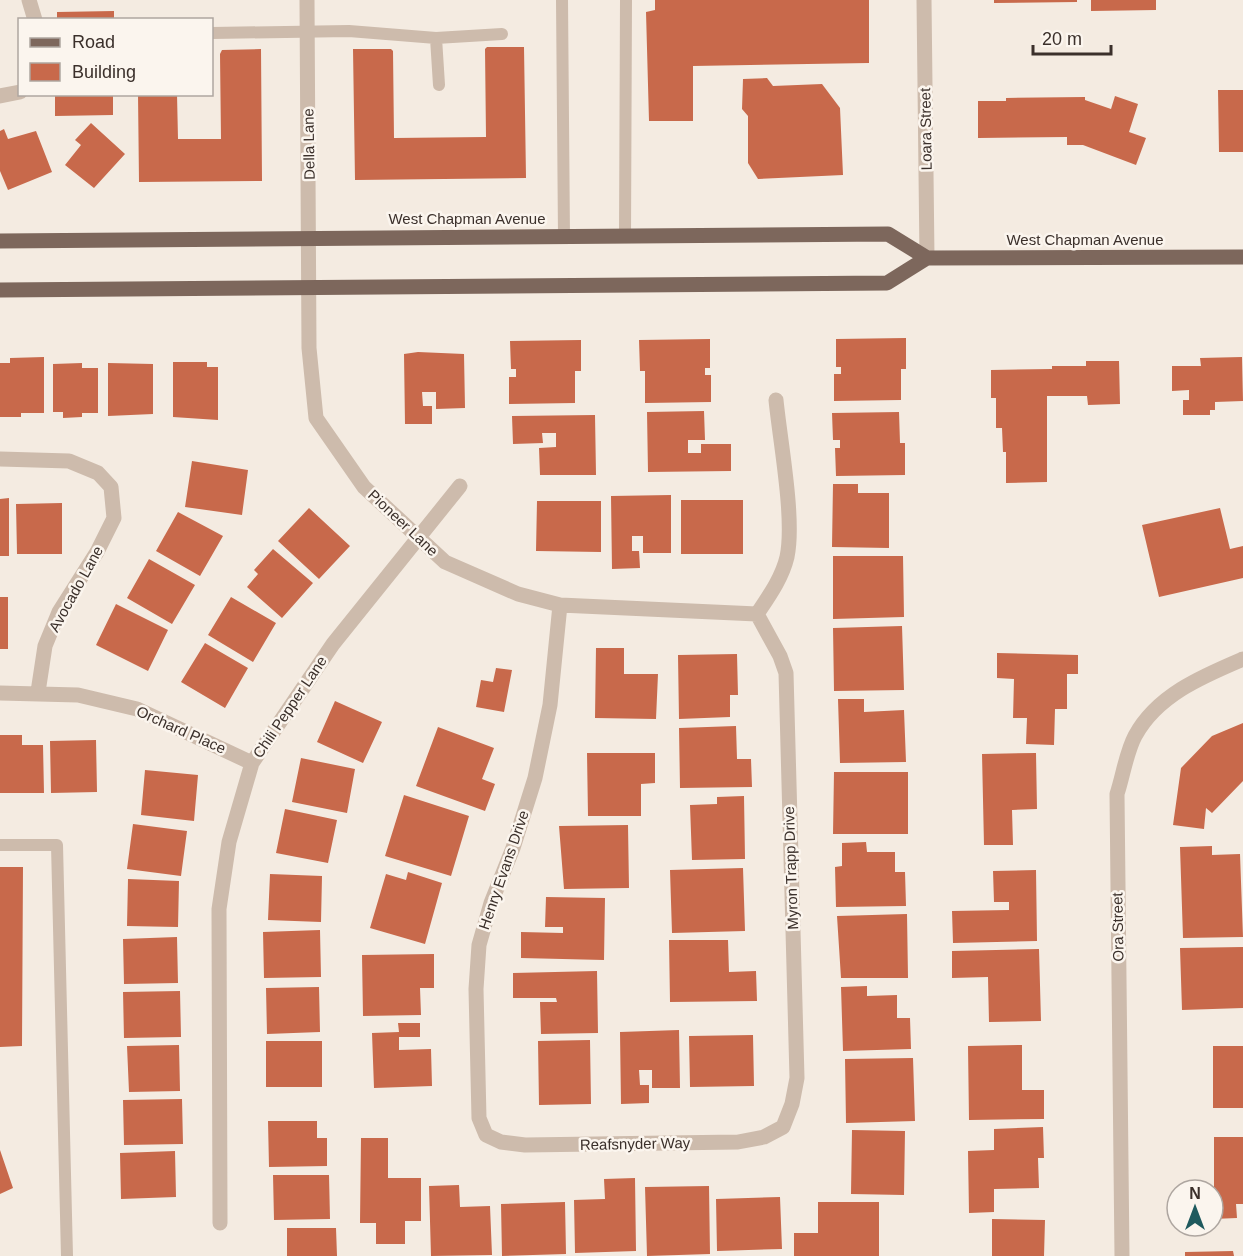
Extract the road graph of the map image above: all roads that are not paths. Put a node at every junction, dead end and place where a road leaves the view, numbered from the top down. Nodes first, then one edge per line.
1 (28, 0) edge
2 (307, 0) edge
3 (562, 0) edge
4 (626, 0) edge
5 (924, 0) edge
6 (34, 18) edge
7 (308, 31) junction
8 (213, 33) edge
9 (502, 34) dead end
10 (436, 38) junction
11 (439, 85) dead end
12 (18, 92) edge
13 (0, 96) edge
14 (564, 237) junction
15 (625, 237) junction
16 (310, 238) junction
17 (0, 241) edge
18 (1243, 257) edge
19 (927, 258) junction
20 (310, 287) junction
21 (0, 290) edge
22 (776, 400) dead end
23 (0, 459) edge
24 (460, 486) dead end
25 (418, 540) junction
26 (560, 605) junction
27 (757, 614) junction
28 (1243, 659) edge
29 (38, 692) junction
30 (0, 693) edge
31 (252, 763) junction
32 (0, 845) edge
33 (783, 1127) joint
34 (486, 1135) joint
35 (220, 1222) dead end
36 (67, 1256) edge
37 (1122, 1256) edge

1 - 6 street
2 - 7 street, Della Lane
3 - 14 lane
4 - 15 lane
5 - 19 street, Loara Street
7 - 8 lane
7 - 10 lane
7 - 16 street, Della Lane
9 - 10 lane
10 - 11 lane
12 - 13 street
14 - 15 main road, West Chapman Avenue
14 - 16 main road, West Chapman Avenue
15 - 19 main road, West Chapman Avenue
16 - 17 main road, West Chapman Avenue
16 - 20 street, Della Lane
18 - 19 main road, West Chapman Avenue
19 - 20 main road
20 - 21 main road
20 - 25 street, Pioneer Lane
22 - 27 street
23 - 29 street, Avocado Lane
24 - 25 street, Chili Pepper Lane
25 - 26 street, Pioneer Lane
25 - 31 street, Chili Pepper Lane
26 - 27 street, Pioneer Lane
26 - 34 street, Henry Evans Drive
27 - 33 street, Myron Trapp Drive
28 - 37 street, Ora Street
29 - 30 street, Orchard Place
29 - 31 street, Orchard Place
31 - 35 street, Chili Pepper Lane
32 - 36 lane
33 - 34 street, Reafsnyder Way

